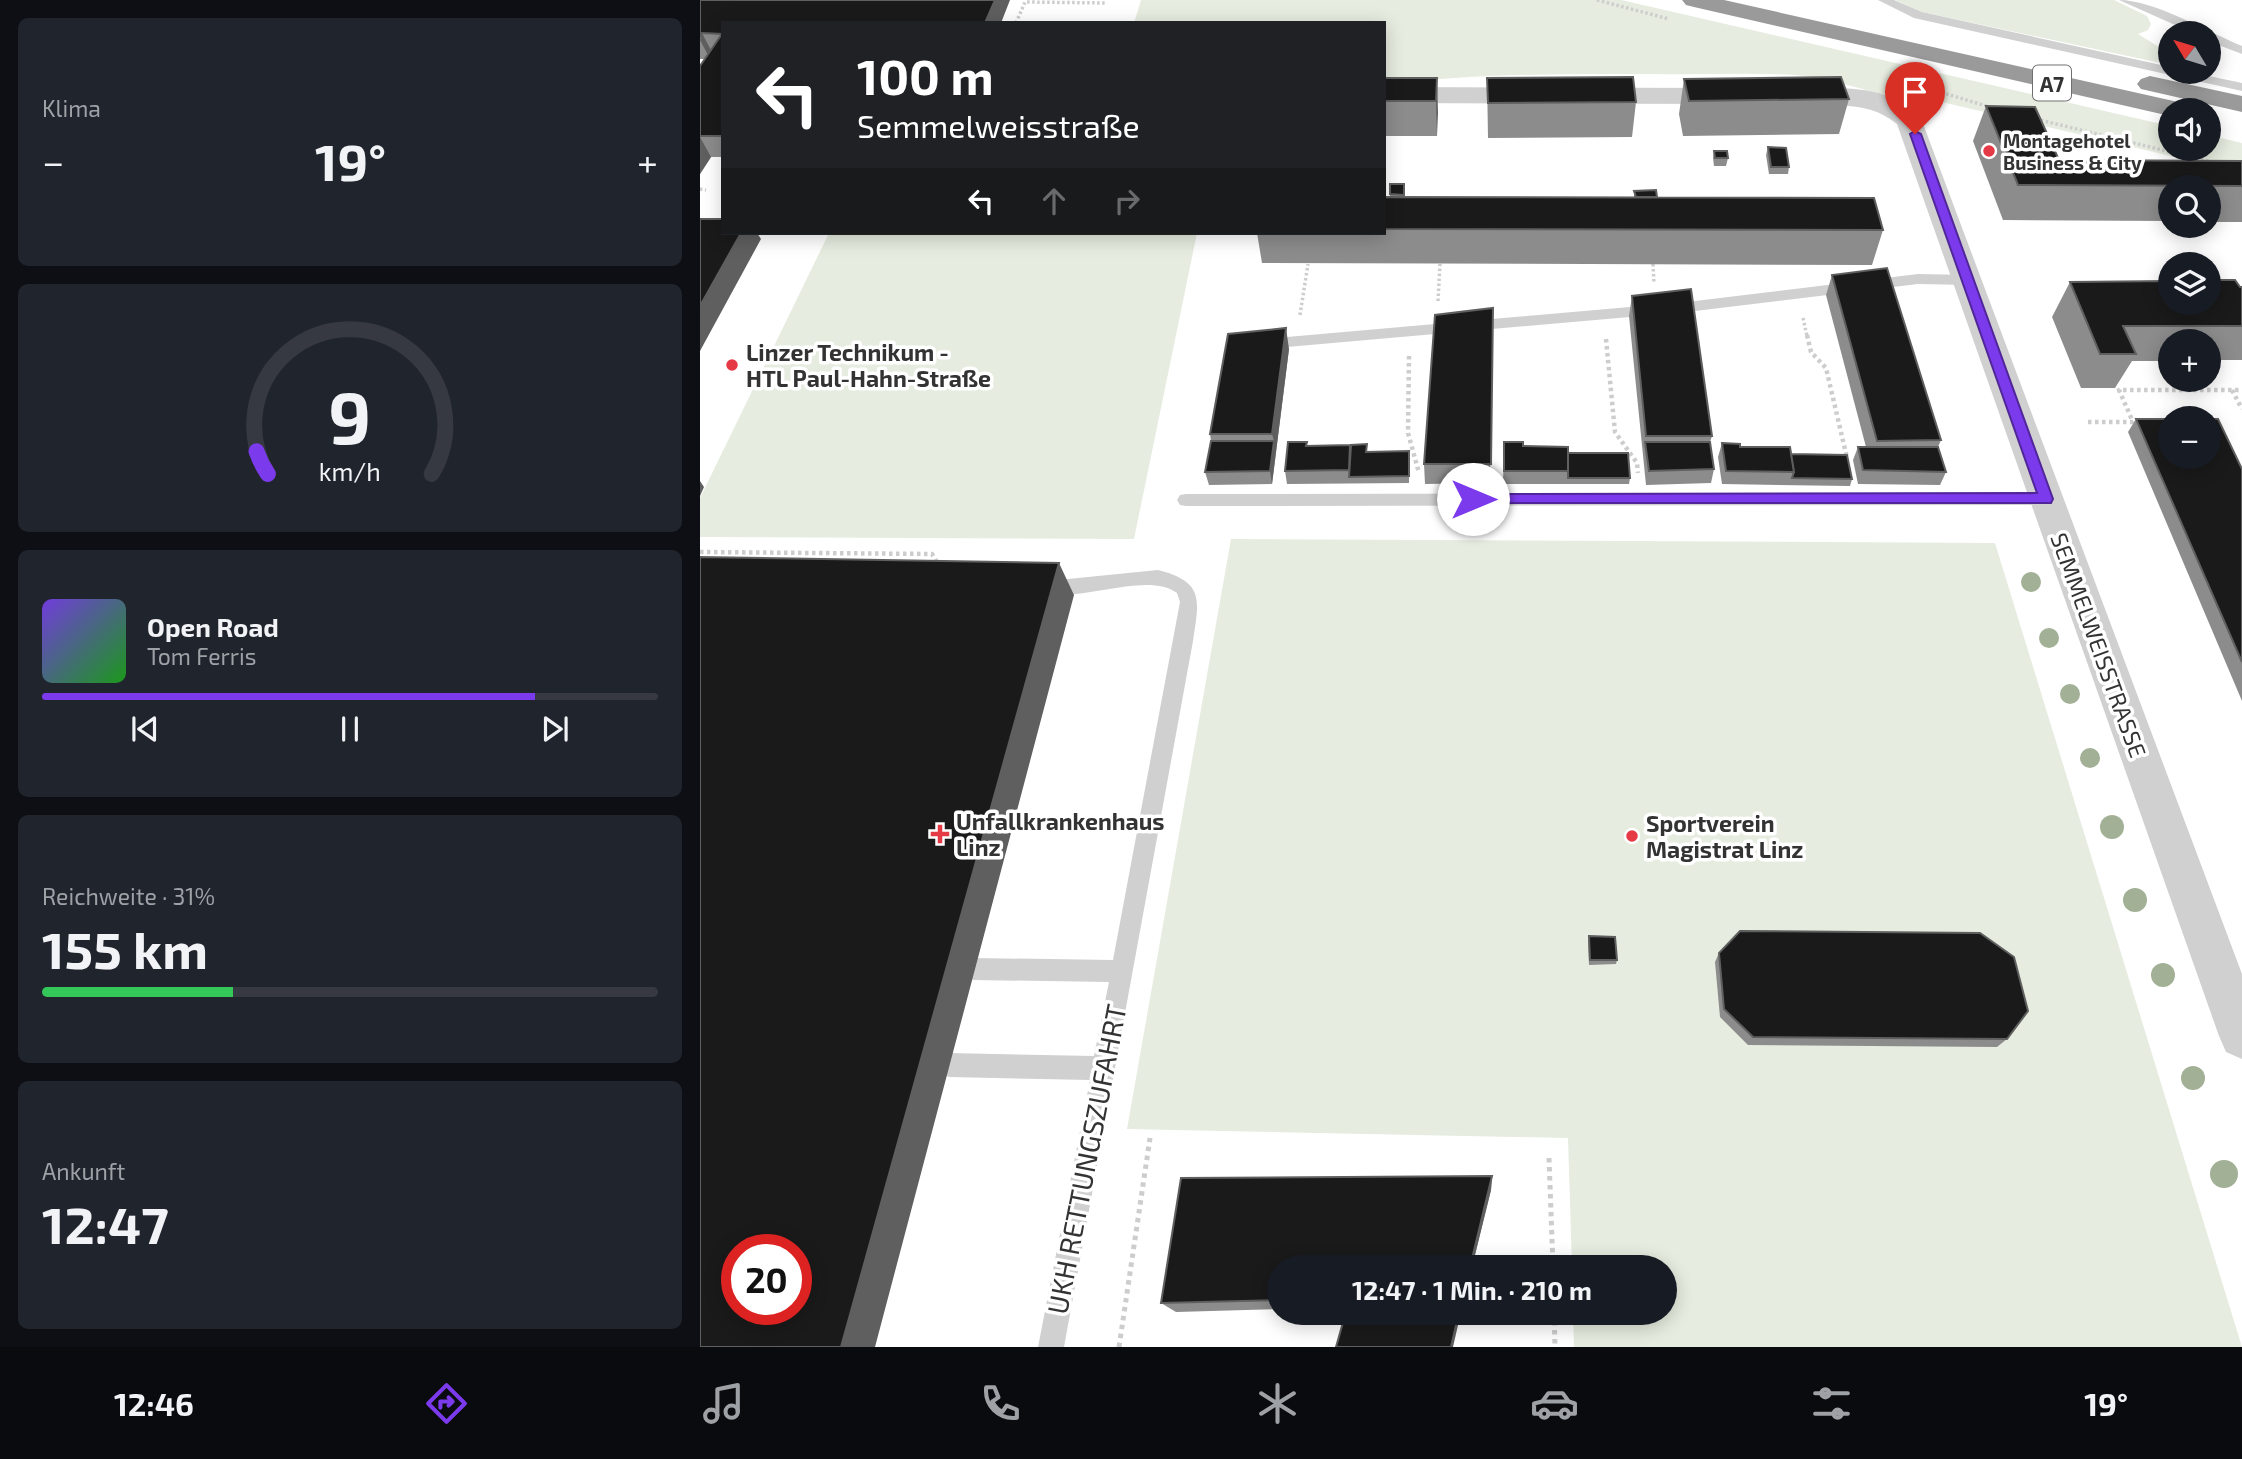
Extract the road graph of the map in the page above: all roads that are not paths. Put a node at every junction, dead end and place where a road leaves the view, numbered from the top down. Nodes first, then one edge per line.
1 (1694, 0) edge
2 (1776, 0) edge
3 (1884, 0) edge
4 (2125, 0) edge
5 (2175, 21) edge
6 (2221, 41) edge
7 (2242, 50) edge
8 (2158, 68) edge
9 (2127, 79) junction
10 (2221, 82) edge
11 (2242, 87) edge
12 (1386, 95) edge
13 (2242, 104) edge
14 (2158, 106) edge
15 (2221, 120) edge
16 (2242, 124) edge
17 (1968, 280) junction
18 (1242, 346) edge
19 (2046, 499) junction
20 (1186, 500) dead end
21 (1028, 587) edge
22 (974, 969) dead end
23 (1122, 971) junction
24 (2242, 1036) edge
25 (950, 1065) dead end
26 (1103, 1068) junction
27 (1051, 1347) edge

1 - 14 highway, A7
2 - 9 highway, A7
3 - 8 lane
4 - 5 lane
6 - 7 lane
9 - 11 highway
9 - 13 highway, A7
10 - 11 lane
12 - 17 street, SEMMELWEISSTRASSE
15 - 16 highway
17 - 18 lane
17 - 19 street, SEMMELWEISSTRASSE
19 - 20 lane
19 - 24 street, SEMMELWEISSTRASSE
21 - 23 lane, UKH RETTUNGSZUFAHRT
22 - 23 lane
23 - 26 lane, UKH RETTUNGSZUFAHRT
25 - 26 lane
26 - 27 lane, UKH RETTUNGSZUFAHRT

